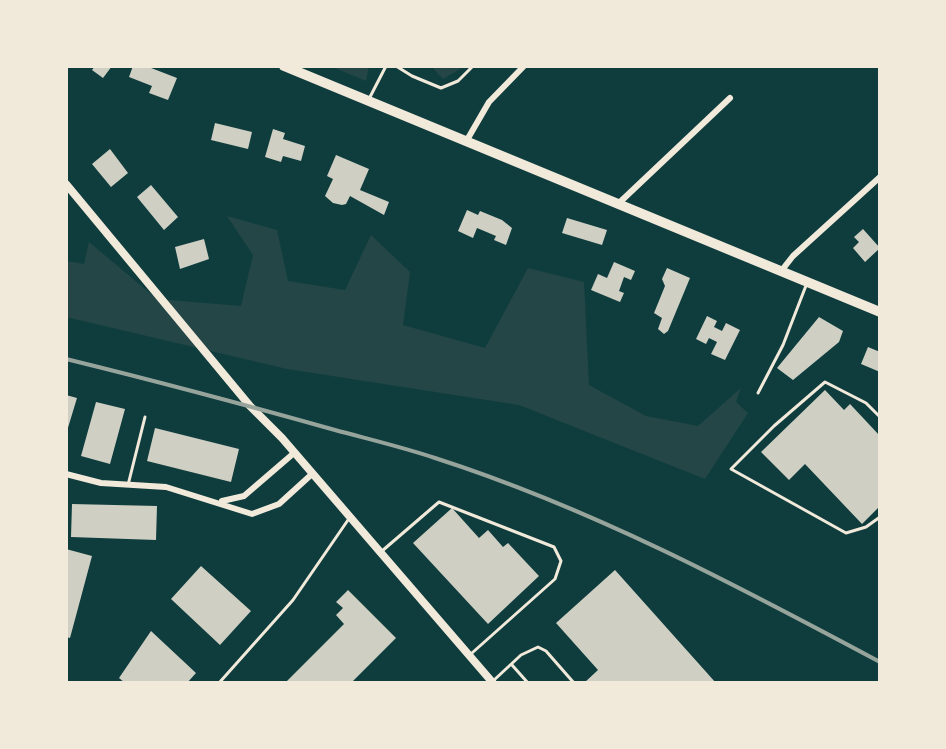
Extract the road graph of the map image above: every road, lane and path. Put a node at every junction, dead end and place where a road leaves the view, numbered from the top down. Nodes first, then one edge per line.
1 (284, 66) edge
2 (396, 66) edge
3 (473, 66) edge
4 (524, 66) edge
5 (385, 67) edge
6 (730, 98) dead end
7 (368, 100) junction
8 (467, 140) junction
9 (880, 177) edge
10 (66, 184) edge
11 (619, 203) junction
12 (782, 270) junction
13 (808, 281) junction
14 (880, 312) edge
15 (758, 393) dead end
16 (145, 417) dead end
17 (880, 417) edge
18 (294, 453) junction
19 (66, 474) edge
20 (312, 474) junction
21 (128, 485) junction
22 (218, 502) junction
23 (880, 517) edge
24 (350, 518) junction
25 (380, 553) junction
26 (469, 656) junction
27 (511, 664) junction
28 (493, 682) edge
29 (219, 683) edge
30 (528, 683) edge
31 (574, 683) edge

1 - 7 main road
2 - 3 lane
4 - 8 street
5 - 7 lane
6 - 11 street
7 - 8 main road
8 - 11 main road
9 - 12 street
10 - 18 street
11 - 12 main road
12 - 13 main road
13 - 14 main road
13 - 15 lane
16 - 21 lane
17 - 23 lane
18 - 20 street
18 - 22 street
19 - 21 street
20 - 22 street
20 - 24 street
21 - 22 street
24 - 25 street
24 - 29 lane
25 - 26 street
25 - 26 lane
26 - 28 street
27 - 28 lane
27 - 30 lane
27 - 31 lane

